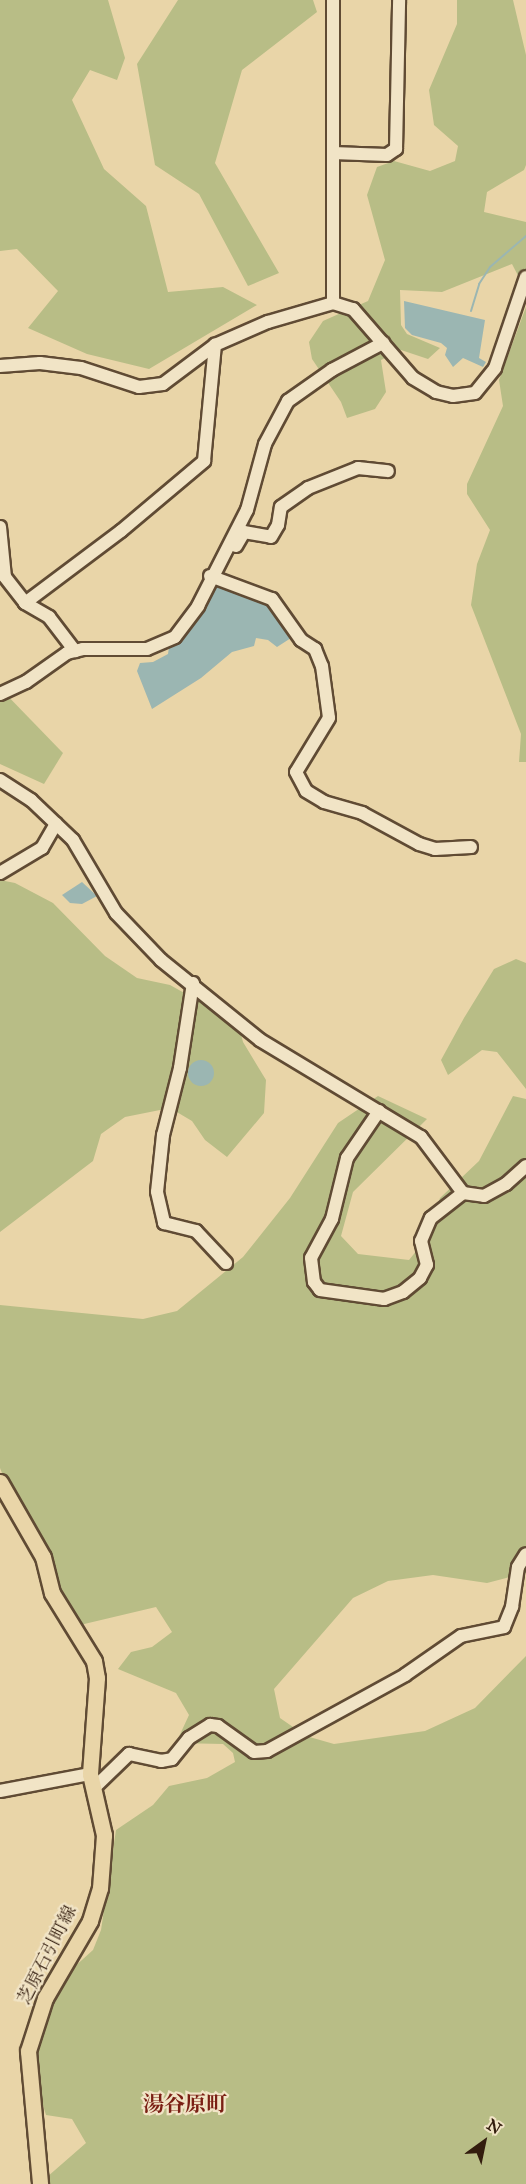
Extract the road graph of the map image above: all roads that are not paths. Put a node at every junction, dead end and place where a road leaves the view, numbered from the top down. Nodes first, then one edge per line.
1 (333, 0) edge
2 (399, 0) edge
3 (333, 153) junction
4 (526, 277) edge
5 (333, 303) junction
6 (382, 343) junction
7 (215, 345) junction
8 (0, 366) edge
9 (388, 471) dead end
10 (0, 527) edge
11 (218, 561) junction
12 (210, 576) junction
13 (25, 603) junction
14 (75, 651) junction
15 (0, 694) edge
16 (0, 780) edge
17 (56, 825) junction
18 (471, 847) dead end
19 (0, 873) edge
20 (193, 983) junction
21 (379, 1111) junction
22 (526, 1166) edge
23 (463, 1193) junction
24 (226, 1263) dead end
25 (0, 1482) edge
26 (526, 1554) edge
27 (92, 1781) junction
28 (0, 1791) edge
29 (40, 2184) edge

1 - 3 street
2 - 3 street
3 - 5 street
4 - 6 street
5 - 6 street
5 - 7 street
6 - 11 street
7 - 8 street
7 - 13 street
9 - 11 street
10 - 13 street
11 - 12 street
12 - 14 street
12 - 18 street
13 - 14 street
14 - 15 street
16 - 17 street
17 - 19 street
17 - 20 street
20 - 21 street
20 - 24 street
21 - 23 street
21 - 23 street
22 - 23 street
25 - 27 main road, 芝原石引町線
26 - 27 street
27 - 28 street
27 - 29 main road, 芝原石引町線

